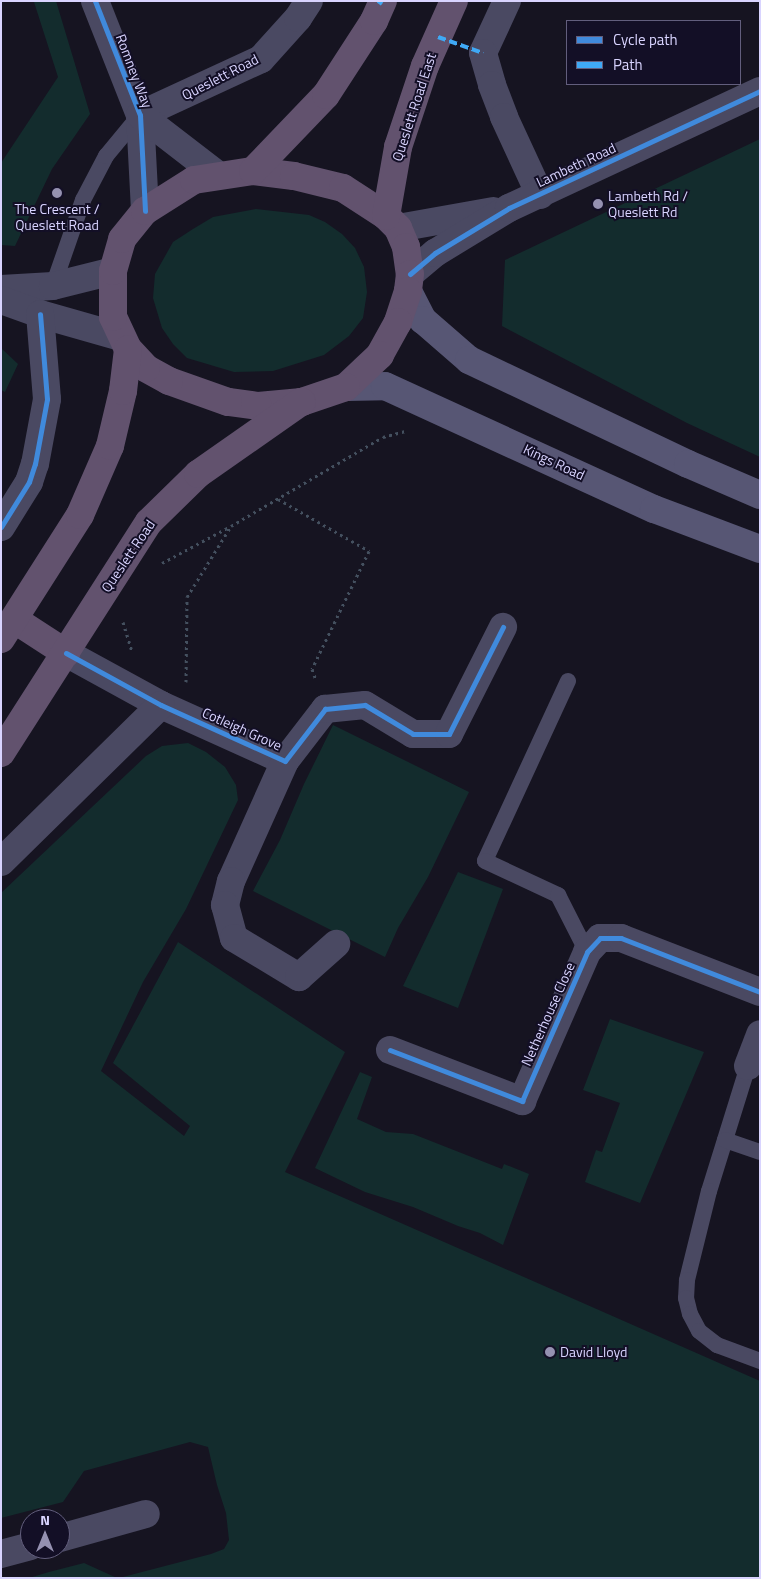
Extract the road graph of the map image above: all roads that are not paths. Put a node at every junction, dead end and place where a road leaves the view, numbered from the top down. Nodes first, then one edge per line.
1 (95, 1) edge
2 (309, 1) edge
3 (383, 1) edge
4 (454, 1) edge
5 (507, 1) edge
6 (760, 91) edge
7 (140, 116) junction
8 (253, 171) junction
9 (218, 175) junction
10 (540, 195) junction
11 (509, 208) junction
12 (144, 210) junction
13 (392, 222) junction
14 (113, 271) junction
15 (409, 282) junction
16 (53, 286) junction
17 (1, 288) edge
18 (1, 300) edge
19 (40, 314) junction
20 (125, 343) junction
21 (346, 387) junction
22 (302, 402) junction
23 (760, 495) edge
24 (1, 527) edge
25 (760, 550) edge
26 (503, 627) dead end
27 (8, 630) edge
28 (66, 653) junction
29 (568, 681) dead end
30 (162, 705) junction
31 (1, 753) edge
32 (285, 761) junction
33 (1, 862) edge
34 (336, 944) dead end
35 (587, 952) junction
36 (760, 992) edge
37 (760, 1034) edge
38 (390, 1050) dead end
39 (748, 1066) joint
40 (725, 1140) junction
41 (760, 1152) edge
42 (760, 1361) edge
43 (146, 1514) dead end
44 (70, 1535) edge
45 (20, 1549) edge
46 (1, 1554) edge

1 - 7 street, Romney Way
2 - 7 street, Queslett Road
3 - 8 highway
4 - 13 highway, Queslett Road East
5 - 10 street
6 - 10 street, Lambeth Road
7 - 9 street, Romney Way
7 - 12 street, Romney Way
7 - 16 lane
8 - 9 highway
8 - 13 highway
9 - 12 highway
10 - 11 street, Lambeth Road
11 - 13 street, Lambeth Road
11 - 15 street, Lambeth Road
12 - 14 highway
13 - 15 highway
14 - 16 street
14 - 20 highway
15 - 21 highway
15 - 23 main road
16 - 17 street
18 - 19 street
19 - 20 street
19 - 24 street
20 - 22 highway
20 - 27 highway
21 - 22 highway
21 - 25 main road, Kings Road
22 - 28 highway, Queslett Road
26 - 32 street, Cotleigh Grove
27 - 28 highway
28 - 30 street, Cotleigh Grove
28 - 31 highway, Queslett Road
29 - 35 lane
30 - 32 street, Cotleigh Grove
30 - 33 street
32 - 34 street, Cotleigh Grove
35 - 36 street, Netherhouse Close
35 - 38 street, Netherhouse Close
37 - 39 street
39 - 40 lane
40 - 41 lane
40 - 42 lane
43 - 44 street
45 - 46 street

